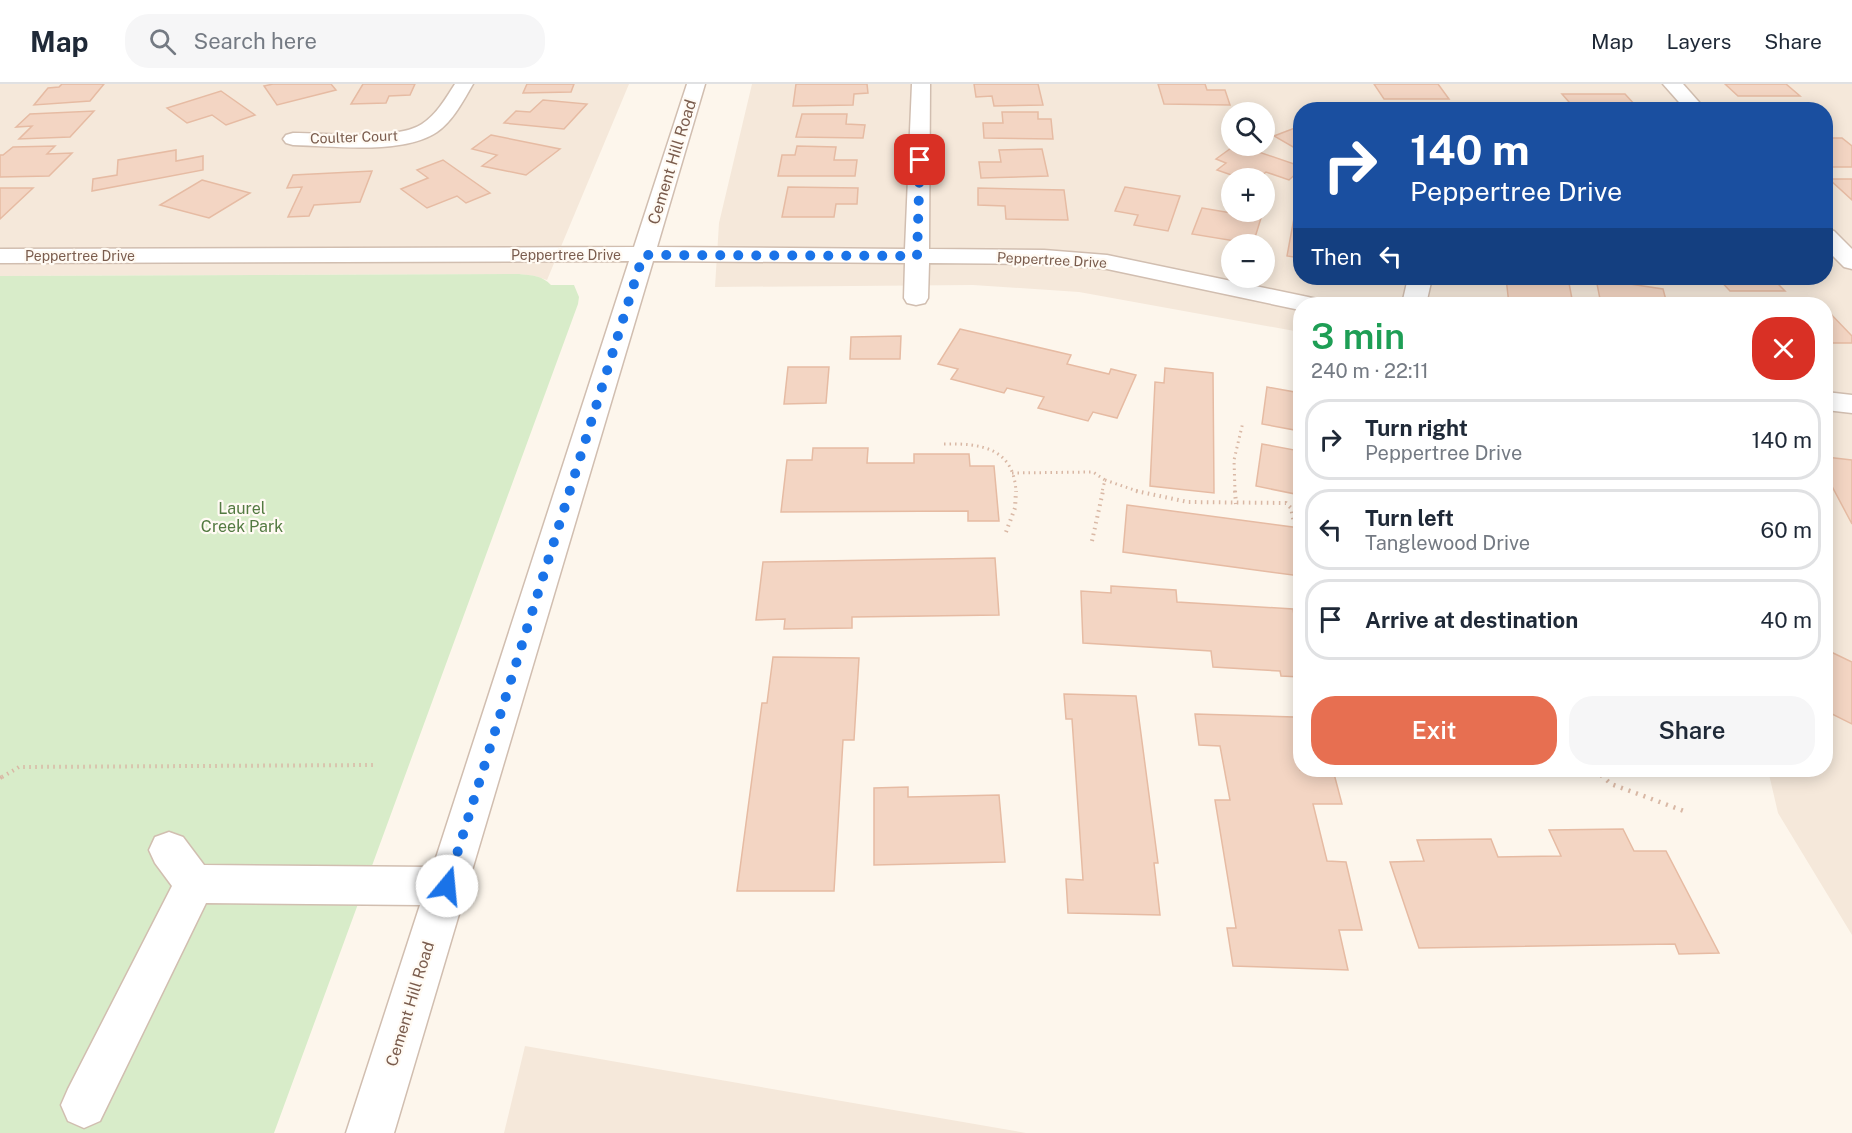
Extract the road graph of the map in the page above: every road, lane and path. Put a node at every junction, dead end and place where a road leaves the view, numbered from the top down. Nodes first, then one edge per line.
1 (464, 84) edge
2 (696, 84) edge
3 (921, 84) edge
4 (1672, 84) edge
5 (1689, 102) edge
6 (293, 139) dead end
7 (1833, 243) edge
8 (643, 255) junction
9 (0, 256) edge
10 (917, 256) junction
11 (1852, 262) edge
12 (916, 298) dead end
13 (1293, 301) edge
14 (1833, 402) edge
15 (1852, 404) edge
16 (1244, 422) dead end
17 (944, 444) dead end
18 (1012, 473) junction
19 (1105, 480) junction
20 (1236, 504) junction
21 (1293, 513) edge
22 (1006, 532) dead end
23 (1092, 541) dead end
24 (373, 765) dead end
25 (1602, 777) edge
26 (0, 778) edge
27 (1684, 811) dead end
28 (169, 850) dead end
29 (194, 884) junction
30 (447, 886) junction
31 (84, 1105) dead end
32 (370, 1133) edge

1 - 6 street, Coulter Court
2 - 8 street, Cement Hill Road
3 - 10 street
4 - 5 street
7 - 11 street
8 - 9 street, Peppertree Drive
8 - 10 street, Peppertree Drive
8 - 30 street, Cement Hill Road
10 - 12 street
10 - 13 street, Peppertree Drive
14 - 15 street
16 - 20 path
17 - 18 path
18 - 19 path
18 - 22 path
19 - 20 path
19 - 23 path
20 - 21 path
24 - 26 path
25 - 27 path
28 - 29 street
29 - 30 street
29 - 31 street
30 - 32 street, Cement Hill Road

